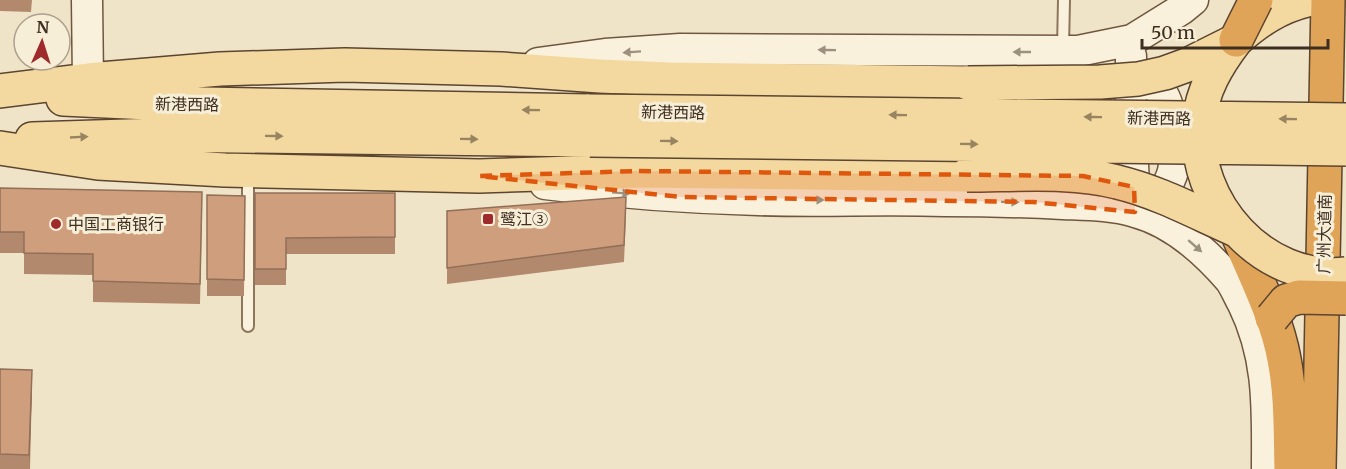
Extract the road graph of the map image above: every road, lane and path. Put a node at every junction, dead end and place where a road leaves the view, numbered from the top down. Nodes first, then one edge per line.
1 (87, 0) edge
2 (1064, 0) edge
3 (1193, 0) edge
4 (1256, 0) edge
5 (1307, 0) edge
6 (1328, 0) edge
7 (1132, 40) junction
8 (1236, 40) junction
9 (1062, 51) junction
10 (501, 69) junction
11 (1138, 79) junction
12 (88, 80) junction
13 (0, 91) edge
14 (0, 96) edge
15 (1346, 120) edge
16 (590, 125) junction
17 (0, 140) edge
18 (0, 148) edge
19 (1346, 149) edge
20 (248, 171) junction
21 (479, 176) junction
22 (1148, 204) junction
23 (1236, 230) junction
24 (1346, 274) edge
25 (1346, 298) edge
26 (1272, 318) junction
27 (248, 326) dead end
28 (1267, 469) edge
29 (1291, 469) edge
30 (1319, 469) edge

1 - 12 main road
2 - 9 lane
3 - 7 main road
4 - 8 highway, bridge
5 - 8 main road
6 - 30 highway, 广州大道南
7 - 9 main road
7 - 22 main road
8 - 11 main road, bridge
8 - 23 main road, bridge
9 -> 10 main road
10 - 11 main road, bridge
10 - 12 main road
11 - 22 main road, bridge
12 - 13 main road
16 -> 14 main road, 新港西路
15 -> 16 main road, 新港西路, bridge
17 -> 16 main road, 新港西路
16 -> 19 main road, 新港西路, bridge
18 - 20 main road
20 - 21 main road
20 - 27 lane
21 -> 22 main road
21 - 22 main road, bridge
22 - 23 main road, bridge
22 -> 28 main road
23 - 24 main road, bridge
23 - 26 highway
25 - 26 highway, bridge
26 - 29 highway

